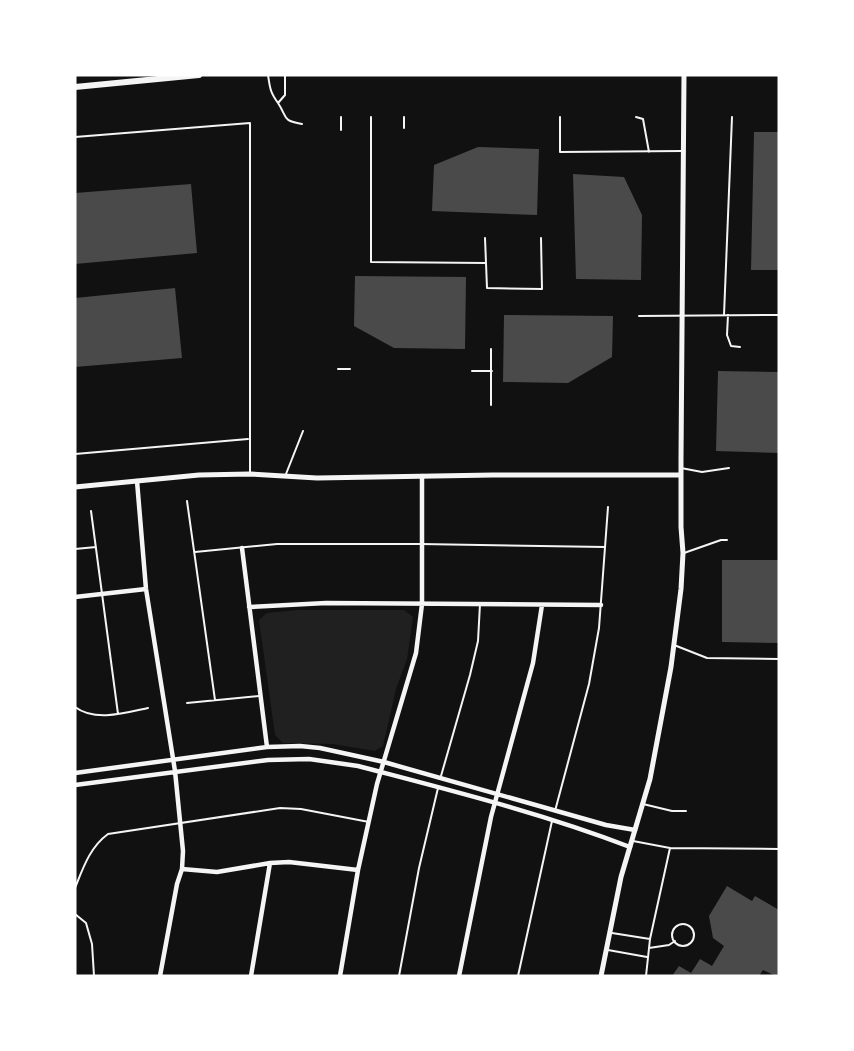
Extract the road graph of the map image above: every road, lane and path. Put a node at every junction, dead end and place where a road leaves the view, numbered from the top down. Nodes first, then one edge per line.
1 (199, 75) edge
2 (268, 75) edge
3 (285, 75) edge
4 (684, 75) edge
5 (75, 87) edge
6 (278, 103) junction
7 (341, 117) dead end
8 (371, 117) dead end
9 (404, 117) dead end
10 (560, 117) dead end
11 (636, 117) dead end
12 (732, 117) dead end
13 (302, 124) dead end
14 (404, 128) dead end
15 (340, 130) dead end
16 (75, 137) edge
17 (684, 151) junction
18 (648, 152) junction
19 (485, 238) dead end
20 (541, 238) dead end
21 (486, 263) junction
22 (684, 315) junction
23 (726, 315) junction
24 (779, 315) edge
25 (639, 316) dead end
26 (740, 347) dead end
27 (491, 349) dead end
28 (338, 369) dead end
29 (350, 369) dead end
30 (472, 371) dead end
31 (492, 371) junction
32 (491, 405) dead end
33 (303, 431) dead end
34 (249, 439) junction
35 (75, 454) edge
36 (729, 468) dead end
37 (681, 472) junction
38 (250, 474) junction
39 (285, 476) junction
40 (422, 476) junction
41 (137, 481) junction
42 (75, 487) edge
43 (187, 501) dead end
44 (608, 507) dead end
45 (91, 511) dead end
46 (727, 540) dead end
47 (421, 544) junction
48 (96, 547) junction
49 (605, 547) junction
50 (242, 548) junction
51 (75, 549) edge
52 (195, 552) junction
53 (684, 553) junction
54 (146, 589) junction
55 (103, 594) junction
56 (75, 597) edge
57 (422, 604) junction
58 (480, 604) junction
59 (542, 604) junction
60 (601, 605) junction
61 (249, 607) junction
62 (675, 645) junction
63 (779, 659) edge
64 (261, 696) junction
65 (215, 700) junction
66 (187, 703) dead end
67 (75, 707) edge
68 (148, 708) dead end
69 (118, 714) junction
70 (267, 747) junction
71 (173, 760) junction
72 (384, 762) junction
73 (175, 771) junction
74 (381, 772) junction
75 (75, 773) edge
76 (440, 778) junction
77 (75, 785) edge
78 (438, 788) junction
79 (497, 795) junction
80 (495, 804) junction
81 (643, 804) junction
82 (555, 811) junction
83 (686, 811) dead end
84 (552, 821) junction
85 (369, 822) junction
86 (181, 823) junction
87 (635, 830) junction
88 (631, 844) junction
89 (670, 848) junction
90 (779, 849) edge
91 (270, 863) junction
92 (182, 868) junction
93 (358, 870) junction
94 (75, 888) edge
95 (75, 914) edge
96 (609, 932) junction
97 (650, 939) junction
98 (675, 941) junction
99 (649, 948) junction
100 (606, 950) junction
101 (648, 957) junction
102 (94, 976) edge
103 (160, 976) edge
104 (251, 976) edge
105 (340, 976) edge
106 (399, 976) edge
107 (459, 976) edge
108 (518, 976) edge
109 (601, 976) edge
110 (646, 976) edge

1 - 5 main road
2 - 6 lane
3 - 6 lane
4 - 17 street
6 - 13 lane
7 - 15 lane
8 - 21 lane
9 - 14 lane
10 - 18 lane
11 - 18 lane
12 - 23 lane
16 - 34 lane
17 - 18 lane
17 - 22 street
19 - 21 lane
20 - 21 lane
22 - 23 lane
22 - 25 lane
22 - 37 street
23 - 24 lane
23 - 26 lane
27 - 31 lane
28 - 29 lane
30 - 31 lane
31 - 32 lane
33 - 39 lane
34 - 35 lane
34 - 38 lane
36 - 37 lane
37 - 40 street
37 - 53 street
38 - 39 street
38 - 41 street
39 - 40 street
40 - 47 street
41 - 42 street
41 - 54 street
43 - 52 lane
44 - 49 lane
45 - 48 lane
46 - 53 lane
47 - 49 lane
47 - 50 lane
47 - 57 street
48 - 51 lane
48 - 55 lane
49 - 60 lane
50 - 52 lane
50 - 61 street
52 - 65 lane
53 - 62 street
54 - 55 street
54 - 71 street
55 - 56 street
55 - 69 lane
57 - 58 street
57 - 61 street
57 - 72 street
58 - 59 street
58 - 76 lane
59 - 60 street
59 - 79 street
60 - 82 lane
61 - 64 street
62 - 63 lane
62 - 81 street
64 - 65 lane
64 - 70 street
65 - 66 lane
67 - 69 lane
68 - 69 lane
70 - 71 street
70 - 72 street
71 - 73 street
71 - 75 street
72 - 74 street
72 - 76 street
73 - 74 street
73 - 77 street
73 - 86 street
74 - 78 street
74 - 85 street
76 - 79 street
78 - 80 street
78 - 106 lane
79 - 80 street
79 - 82 street
80 - 84 street
80 - 107 street
81 - 83 lane
81 - 87 street
82 - 87 street
84 - 88 street
84 - 108 lane
85 - 86 lane
85 - 93 street
86 - 92 street
86 - 94 lane
87 - 88 street
88 - 89 lane
88 - 96 street
89 - 90 lane
89 - 97 lane
91 - 92 street
91 - 93 street
91 - 104 street
92 - 103 street
93 - 105 street
95 - 102 lane
96 - 97 lane
96 - 100 street
97 - 99 lane
98 - 98 lane
98 - 99 lane
99 - 101 lane
100 - 101 lane
100 - 109 street
101 - 110 lane

